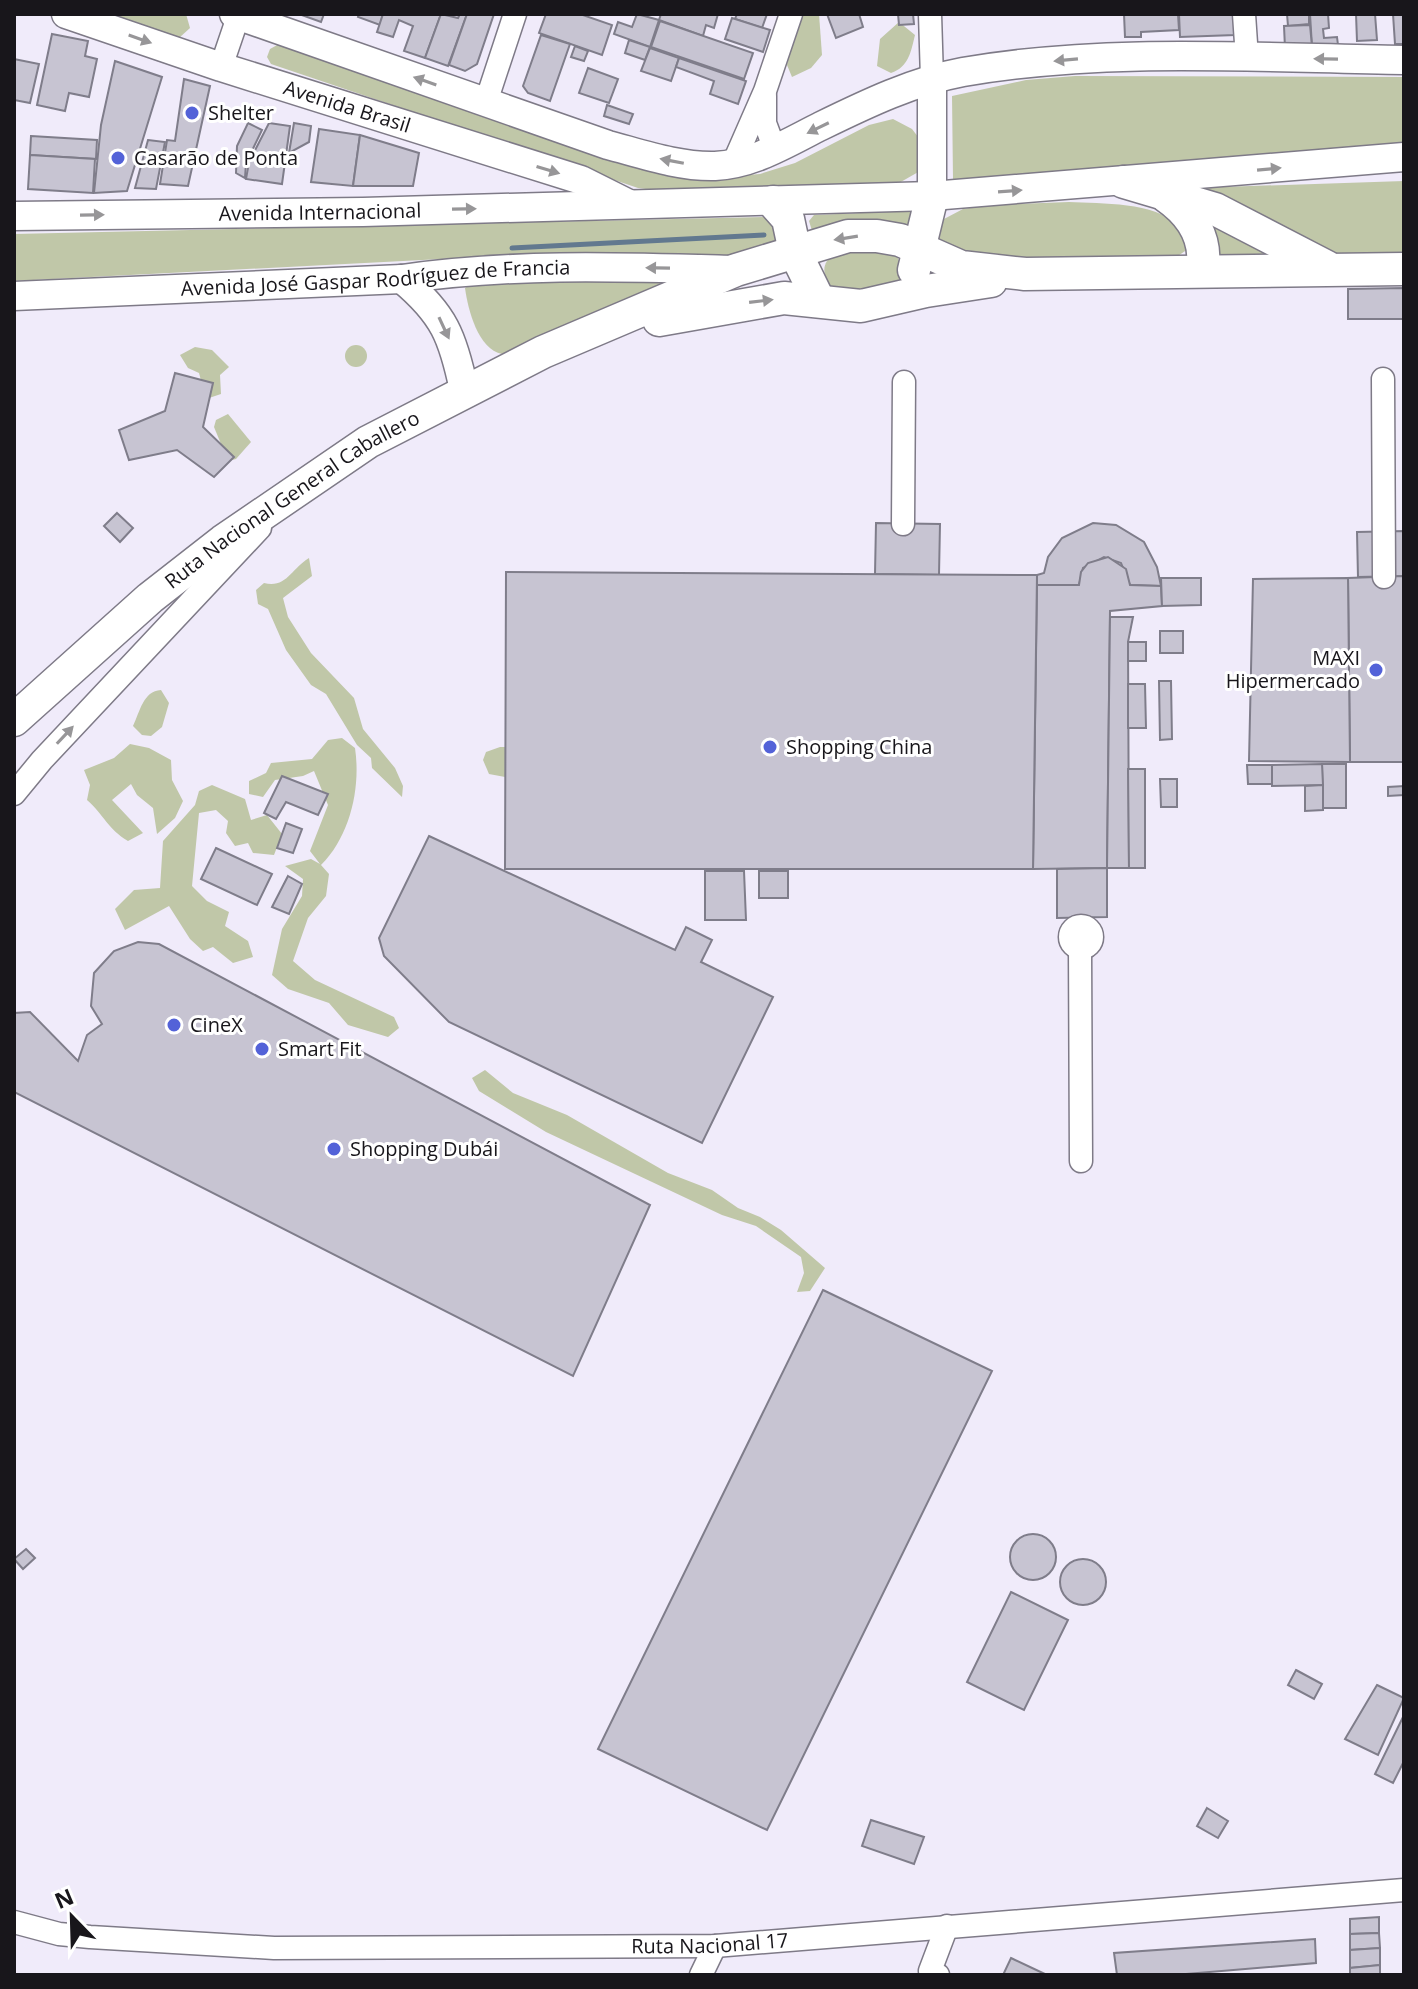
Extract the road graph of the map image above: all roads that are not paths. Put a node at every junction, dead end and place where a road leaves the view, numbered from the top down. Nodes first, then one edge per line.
1 (66, 14) edge
2 (237, 14) edge
3 (515, 14) edge
4 (791, 14) edge
5 (930, 14) edge
6 (1244, 14) edge
7 (1247, 58) junction
8 (1404, 60) edge
9 (221, 67) junction
10 (932, 79) junction
11 (765, 91) junction
12 (875, 101) junction
13 (486, 102) junction
14 (934, 128) junction
15 (775, 150) junction
16 (1404, 157) edge
17 (733, 164) junction
18 (1124, 182) junction
19 (1156, 190) junction
20 (932, 196) junction
21 (773, 202) junction
22 (627, 203) junction
23 (14, 216) edge
24 (921, 249) junction
25 (795, 252) junction
26 (1329, 269) junction
27 (1404, 269) edge
28 (736, 270) junction
29 (1202, 271) junction
30 (1025, 274) junction
31 (402, 279) junction
32 (14, 296) edge
33 (901, 298) junction
34 (819, 301) junction
35 (602, 328) junction
36 (1383, 379) dead end
37 (904, 382) dead end
38 (464, 390) junction
39 (301, 485) junction
40 (903, 524) dead end
41 (1384, 577) dead end
42 (14, 720) edge
43 (14, 794) edge
44 (1081, 930) dead end
45 (1081, 1161) dead end
46 (1404, 1890) edge
47 (14, 1922) edge
48 (947, 1926) junction
49 (715, 1946) junction
50 (932, 1974) edge
51 (701, 1975) edge

1 -> 9 main road, Avenida Brasil
2 - 9 street
13 -> 2 main road
3 - 13 street
4 - 11 street
5 - 10 street
6 - 7 street
8 -> 7 main road
7 -> 10 main road
9 -> 22 main road, Avenida Brasil
10 - 12 main road
10 - 14 main road
11 - 15 street
11 - 17 street
12 - 14 main road
12 -> 15 main road
17 -> 13 main road
14 - 20 main road
15 - 17 main road
18 -> 16 main road, Avenida Internacional
18 - 19 highway
20 -> 18 main road, Avenida Internacional
19 - 26 highway
19 - 29 highway
20 - 21 main road, Avenida Internacional
20 - 24 highway
21 - 22 main road, Avenida Internacional
21 - 25 highway
23 -> 22 main road, Avenida Internacional
24 -> 25 highway, Ruta Nacional General Caballero
24 - 30 highway, Ruta Nacional General Caballero
24 - 33 highway
25 - 28 highway, Ruta Nacional General Caballero
25 - 34 highway
26 - 27 highway
26 - 29 highway
28 -> 31 main road, Avenida José Gaspar Rodríguez de Francia
28 - 35 highway, Ruta Nacional General Caballero
29 - 30 highway
30 - 33 highway, Ruta Nacional General Caballero
31 - 32 main road, Avenida José Gaspar Rodríguez de Francia
31 -> 38 main road
33 - 34 highway, Ruta Nacional General Caballero
35 -> 34 highway, Ruta Nacional General Caballero
35 - 38 highway, Ruta Nacional General Caballero
36 - 41 street
37 - 40 street
38 - 39 highway, Ruta Nacional General Caballero
39 - 42 highway, Ruta Nacional General Caballero
43 -> 39 street
44 - 45 street
46 - 48 street, Ruta Nacional 17
47 - 49 street, Ruta Nacional 17
48 - 49 street, Ruta Nacional 17
48 - 50 street
49 - 51 street

